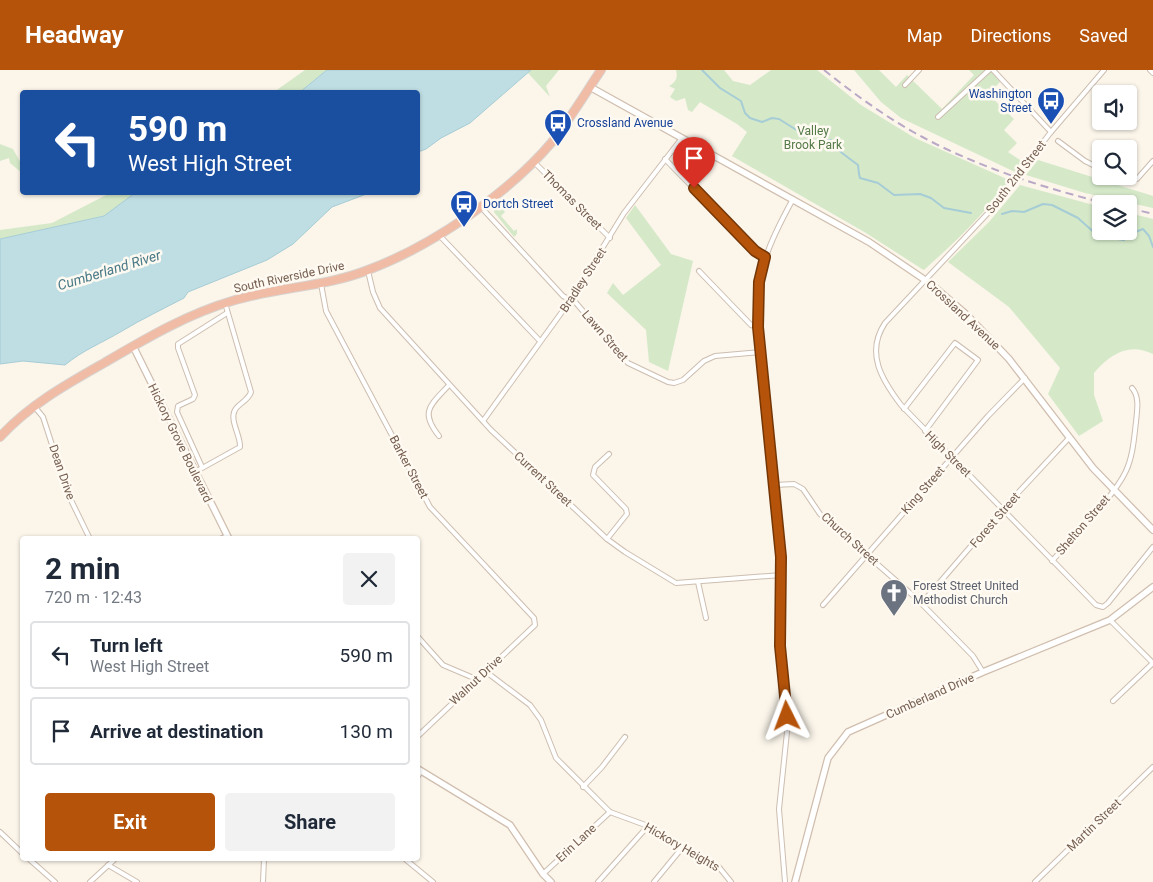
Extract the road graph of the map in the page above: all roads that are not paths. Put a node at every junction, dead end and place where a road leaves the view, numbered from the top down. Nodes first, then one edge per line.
1 (601, 70) edge
2 (919, 70) edge
3 (989, 70) edge
4 (994, 70) edge
5 (1104, 70) edge
6 (1150, 70) edge
7 (1153, 73) edge
8 (905, 85) dead end
9 (590, 87) junction
10 (938, 117) dead end
11 (1051, 132) junction
12 (682, 138) junction
13 (1058, 141) dead end
14 (665, 159) junction
15 (1153, 161) edge
16 (534, 162) junction
17 (1092, 164) edge
18 (1137, 177) edge
19 (793, 199) junction
20 (480, 206) junction
21 (439, 236) junction
22 (610, 238) junction
23 (765, 257) junction
24 (368, 271) junction
25 (700, 271) dead end
26 (924, 279) junction
27 (322, 284) junction
28 (570, 299) junction
29 (225, 304) junction
30 (227, 313) junction
31 (758, 327) junction
32 (540, 341) junction
33 (132, 346) junction
34 (761, 352) junction
35 (1026, 378) junction
36 (449, 385) junction
37 (1132, 388) dead end
38 (34, 406) junction
39 (904, 409) junction
40 (483, 422) junction
41 (925, 431) junction
42 (438, 436) dead end
43 (0, 437) edge
44 (1069, 438) junction
45 (609, 454) dead end
46 (952, 458) junction
47 (202, 467) junction
48 (195, 472) junction
49 (775, 485) junction
50 (1113, 490) junction
51 (1002, 510) junction
52 (1153, 530) edge
53 (89, 536) edge
54 (227, 536) edge
55 (607, 539) junction
56 (1153, 547) edge
57 (867, 555) junction
58 (1052, 561) junction
59 (782, 575) junction
60 (698, 582) junction
61 (1153, 587) edge
62 (922, 603) junction
63 (823, 605) dead end
64 (706, 618) dead end
65 (1110, 620) junction
66 (535, 625) joint
67 (420, 639) edge
68 (1153, 663) edge
69 (485, 671) junction
70 (983, 672) junction
71 (476, 679) junction
72 (1113, 701) dead end
73 (420, 734) edge
74 (625, 737) dead end
75 (1153, 767) edge
76 (420, 773) edge
77 (583, 786) junction
78 (610, 812) junction
79 (648, 826) junction
80 (0, 832) edge
81 (682, 848) junction
82 (20, 851) edge
83 (31, 861) edge
84 (113, 861) edge
85 (264, 861) edge
86 (407, 861) edge
87 (108, 865) junction
88 (542, 874) junction
89 (55, 882) edge
90 (90, 882) edge
91 (136, 882) edge
92 (264, 882) edge
93 (432, 882) edge
94 (551, 882) edge
95 (598, 882) edge
96 (654, 882) edge
97 (731, 882) edge
98 (785, 882) edge
99 (795, 882) edge
100 (1035, 882) edge

1 - 9 highway, South Riverside Drive
2 - 8 street
3 - 10 street
4 - 11 street
5 - 11 street, South 2nd Street
6 - 7 street
9 - 12 main road, Crossland Avenue
9 - 16 highway, South Riverside Drive
11 - 26 street, South 2nd Street
12 - 14 street, Bradley Street
12 - 19 main road, Crossland Avenue
13 - 17 street
14 - 22 street, Bradley Street
14 - 23 street
15 - 18 street
16 - 20 highway, South Riverside Drive
16 - 22 street, Thomas Street
19 - 23 street
19 - 26 main road, Crossland Avenue
20 - 21 highway, South Riverside Drive
20 - 28 street, Lawn Street
21 - 24 highway, South Riverside Drive
21 - 32 street
22 - 28 street, Bradley Street
23 - 31 street
24 - 27 highway, South Riverside Drive
24 - 36 street, Current Street
25 - 31 street
26 - 35 main road, Crossland Avenue
26 - 39 street, High Street
27 - 29 highway, South Riverside Drive
27 - 66 street, Barker Street
28 - 32 street, Bradley Street
28 - 34 street, Lawn Street
29 - 30 street
29 - 33 highway, South Riverside Drive
30 - 47 street
30 - 47 street
31 - 34 street
32 - 40 street, Bradley Street
33 - 38 highway, South Riverside Drive
33 - 48 main road, Hickory Grove Boulevard
34 - 49 street
35 - 44 main road, Crossland Avenue
35 - 46 street, King Street
36 - 40 street, Current Street
36 - 42 street
37 - 50 street, Shelton Street
38 - 43 highway, South Riverside Drive
38 - 53 street, Dean Drive
39 - 41 street, High Street
39 - 41 street
40 - 55 street, Current Street
41 - 46 street, High Street
44 - 50 main road, Crossland Avenue
44 - 51 street, Forest Street
45 - 55 street
46 - 51 street, High Street
46 - 57 street, King Street
47 - 48 street
48 - 54 main road, Hickory Grove Boulevard
49 - 57 street, Church Street
49 - 59 street
50 - 52 main road, Crossland Avenue
50 - 58 street, Shelton Street
51 - 58 street, High Street
51 - 62 street, Forest Street
55 - 60 street, Current Street
56 - 58 street, High Street
57 - 62 street, Church Street
57 - 63 street, King Street
59 - 60 street, Current Street
59 - 98 street
60 - 64 street
61 - 65 main road, Cumberland Drive
62 - 70 street, Church Street
65 - 68 street
65 - 70 main road, Cumberland Drive
66 - 69 street, Walnut Drive
67 - 71 street
68 - 72 street
69 - 71 street, Walnut Drive
69 - 77 street, Hickory Heights
70 - 99 main road, Cumberland Drive
71 - 73 street, Walnut Drive
74 - 77 street
75 - 100 street, Martin Street
76 - 88 main road
77 - 78 street, Hickory Heights
78 - 79 street, Hickory Heights
78 - 88 street, Erin Lane
79 - 81 street, Hickory Heights
79 - 95 street
80 - 82 street
81 - 96 street
81 - 97 street, Hickory Heights
83 - 89 street
84 - 87 street
85 - 92 street
86 - 93 street
87 - 90 street
87 - 91 street
88 - 94 main road

